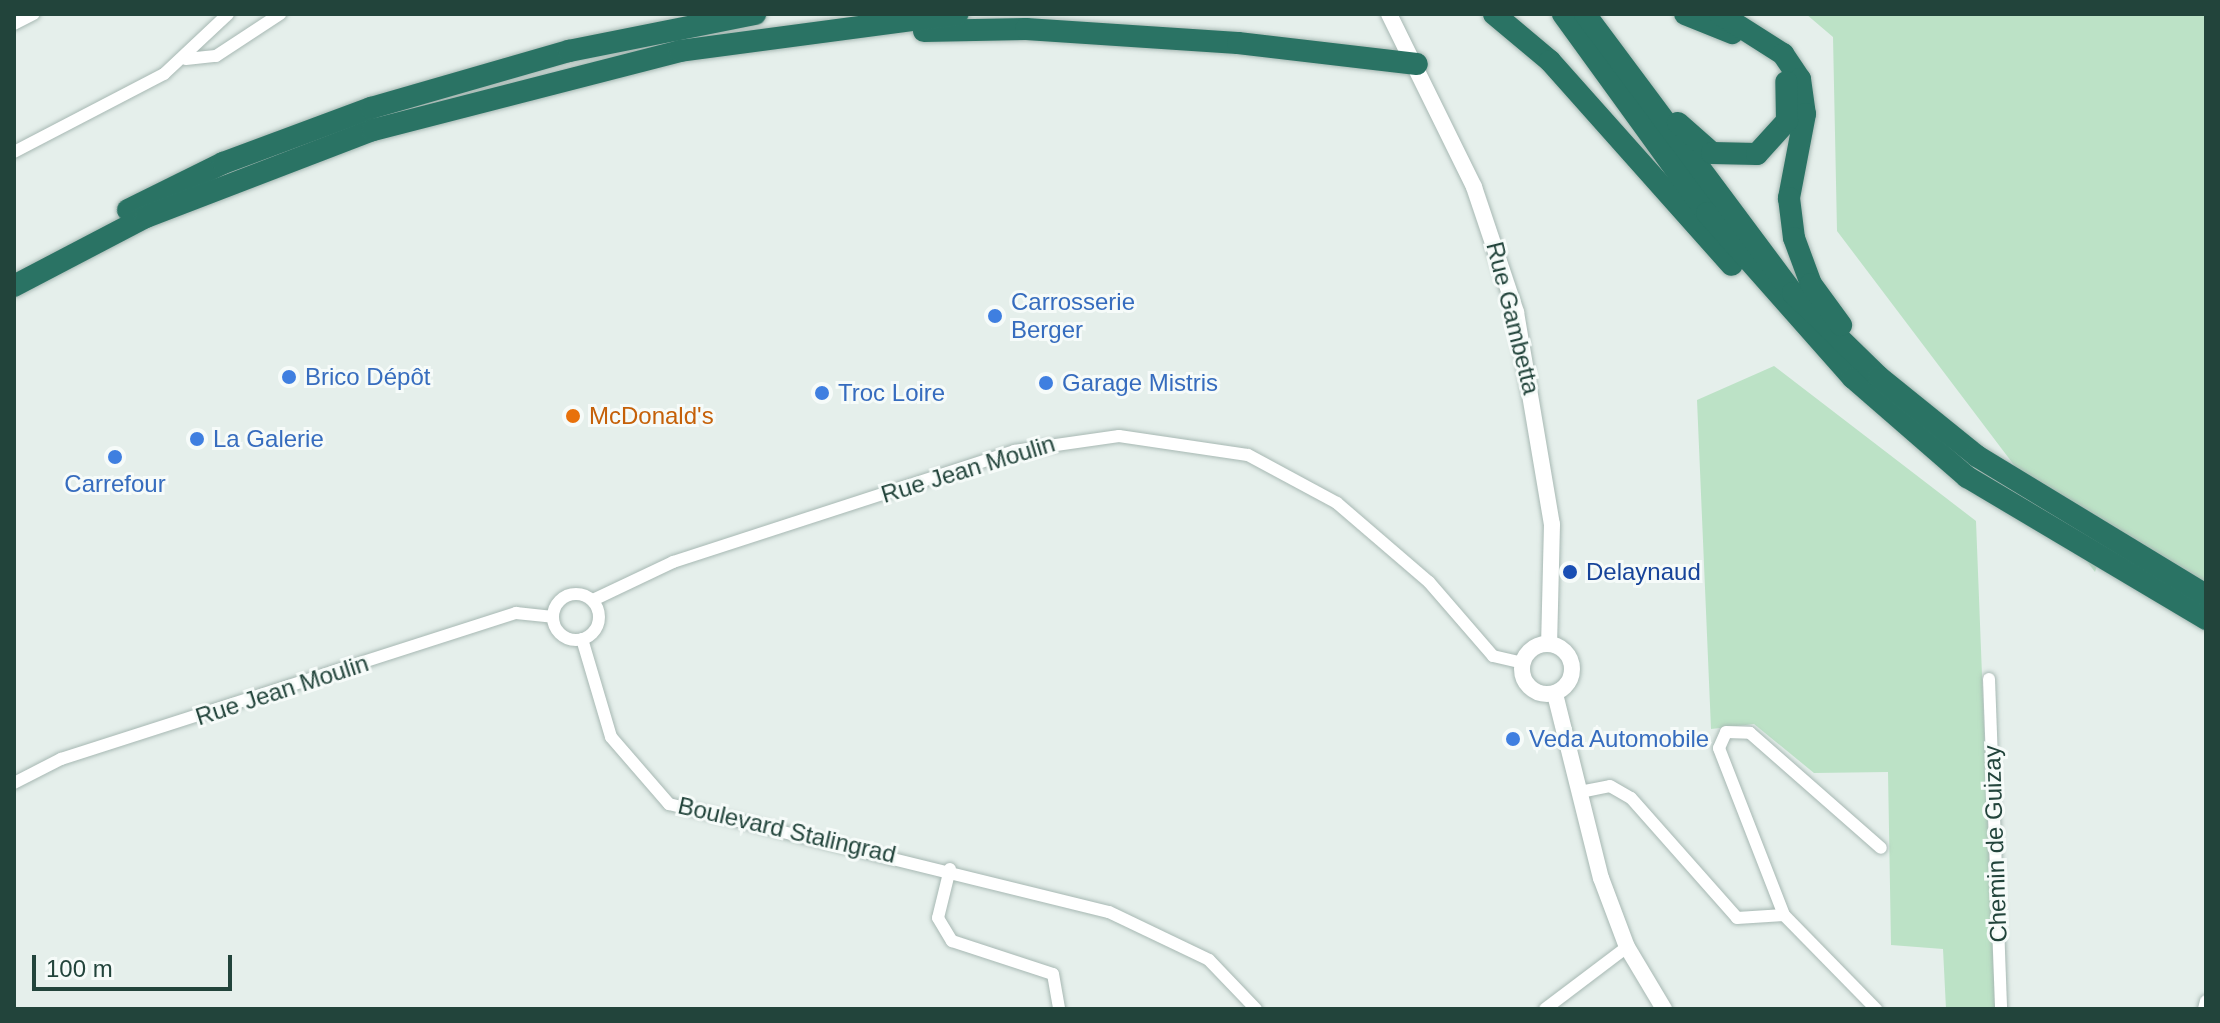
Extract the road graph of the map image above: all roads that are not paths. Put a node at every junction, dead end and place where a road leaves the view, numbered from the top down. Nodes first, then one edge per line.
1 (34, 14) edge
2 (228, 14) edge
3 (280, 14) edge
4 (755, 14) edge
5 (958, 14) edge
6 (1389, 14) edge
7 (1494, 14) edge
8 (1563, 14) edge
9 (1685, 14) edge
10 (1720, 14) edge
11 (1587, 16) edge
12 (14, 24) edge
13 (747, 39) junction
14 (186, 59) junction
15 (1618, 61) junction
16 (1417, 64) junction
17 (14, 152) edge
18 (14, 270) edge
19 (14, 286) edge
20 (1788, 311) junction
21 (1879, 377) junction
22 (2206, 595) edge
23 (593, 600) junction
24 (553, 617) junction
25 (2206, 619) edge
26 (582, 639) junction
27 (1549, 644) junction
28 (1523, 663) junction
29 (1989, 679) dead end
30 (1555, 694) junction
31 (14, 783) edge
32 (1585, 791) junction
33 (1881, 848) dead end
34 (950, 869) junction
35 (1784, 915) junction
36 (1627, 947) junction
37 (2206, 1001) edge
38 (1059, 1009) edge
39 (1256, 1009) edge
40 (1545, 1009) edge
41 (1664, 1009) edge
42 (1876, 1009) edge
43 (2001, 1009) edge
44 (2204, 1009) edge

1 - 12 street
2 - 14 street
3 - 14 street
4 - 18 highway
5 - 13 highway
6 - 16 main road, Rue Gambetta
7 - 20 highway
8 - 20 highway
9 - 15 highway
10 - 21 highway
11 - 15 highway
13 - 16 highway
13 - 19 highway
14 - 17 street
15 - 21 highway
16 - 27 main road, Rue Gambetta
20 - 25 highway
21 - 22 highway
23 - 24 street
23 - 26 street
23 - 28 street, Rue Jean Moulin
24 - 26 street
24 - 31 street, Rue Jean Moulin
26 - 34 street, Boulevard Stalingrad
27 - 28 main road
27 - 30 main road
28 - 30 main road
29 - 43 street, Chemin de Guizay
30 - 32 main road
32 - 35 street
32 - 36 main road
33 - 35 street
34 - 38 street
34 - 39 street, Boulevard Stalingrad
35 - 42 street
36 - 40 street
36 - 41 main road
37 - 44 street

